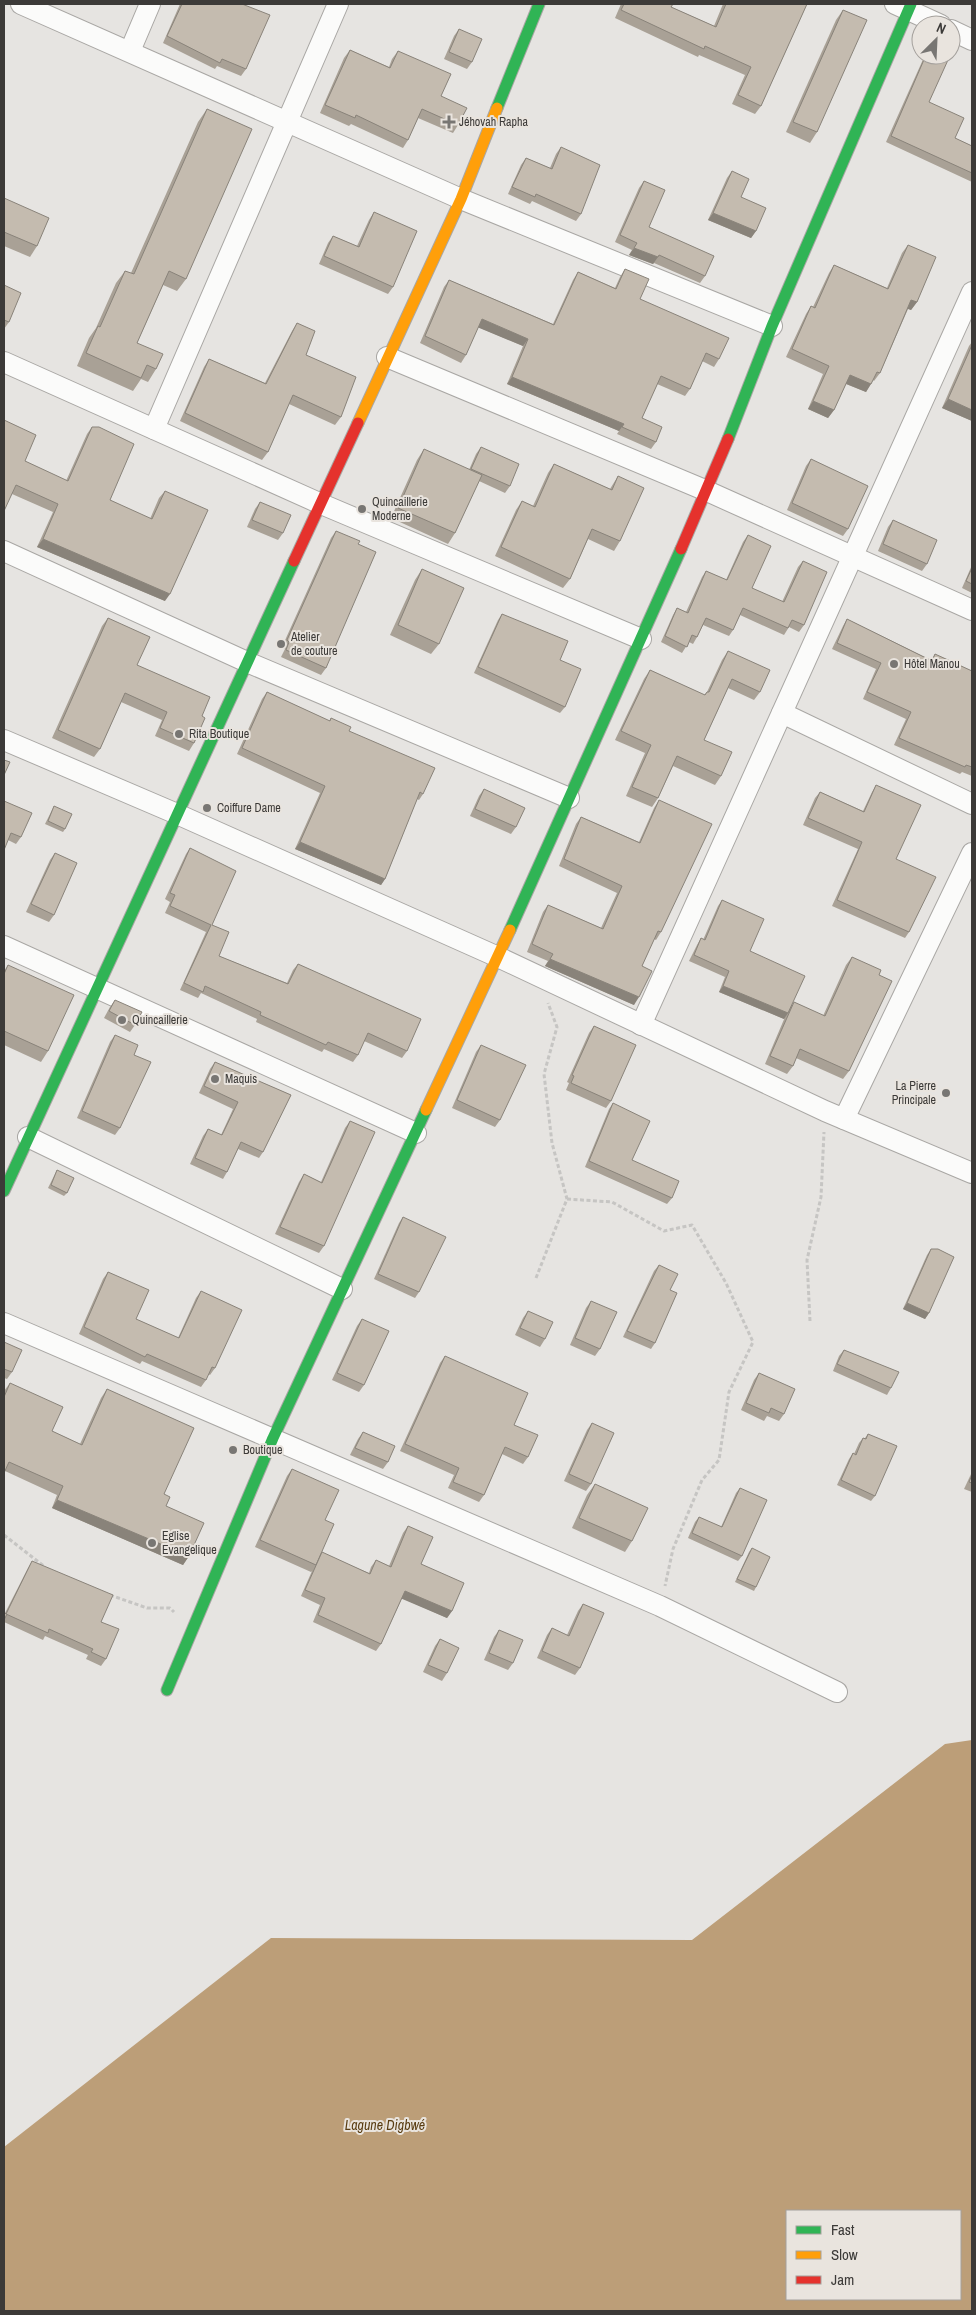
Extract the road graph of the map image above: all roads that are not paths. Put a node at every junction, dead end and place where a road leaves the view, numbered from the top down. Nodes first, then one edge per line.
1 (21, 4) edge
2 (150, 4) edge
3 (338, 4) edge
4 (539, 4) edge
5 (905, 6) edge
6 (922, 15) edge
7 (130, 51) junction
8 (286, 120) junction
9 (461, 199) junction
10 (972, 292) edge
11 (772, 326) junction
12 (387, 357) junction
13 (4, 362) edge
14 (154, 429) junction
15 (707, 491) junction
16 (319, 503) junction
17 (4, 551) edge
18 (852, 557) junction
19 (972, 610) edge
20 (641, 639) junction
21 (247, 662) junction
22 (782, 713) junction
23 (4, 740) edge
24 (570, 798) junction
25 (972, 804) edge
26 (177, 814) junction
27 (972, 853) edge
28 (4, 946) edge
29 (498, 957) junction
30 (97, 988) junction
31 (641, 1025) junction
32 (844, 1119) junction
33 (416, 1133) junction
34 (28, 1137) junction
35 (972, 1173) edge
36 (4, 1191) edge
37 (342, 1289) junction
38 (4, 1324) edge
39 (273, 1438) junction
40 (167, 1690) dead end
41 (836, 1692) dead end

1 - 7 street
2 - 7 street
3 - 8 street
4 - 9 street
5 - 6 street
5 - 11 street
7 - 8 street
8 - 9 street
8 - 14 street
9 - 11 street
9 - 12 street
10 - 18 street
11 - 15 street
12 - 15 street
12 - 16 street
13 - 14 street
14 - 16 street
15 - 18 street
15 - 20 street
16 - 20 street
16 - 21 street
17 - 21 street
18 - 19 street
18 - 22 street
20 - 24 street
21 - 24 street
21 - 26 street
22 - 25 street
22 - 31 street
23 - 26 street
24 - 29 street
26 - 29 street
26 - 30 street
27 - 32 street
28 - 30 street
29 - 31 street
29 - 33 street
30 - 33 street
30 - 34 street
31 - 32 street
32 - 35 street
33 - 37 street
34 - 36 street
34 - 37 street
37 - 39 street
38 - 39 street
39 - 40 street
39 - 41 street

